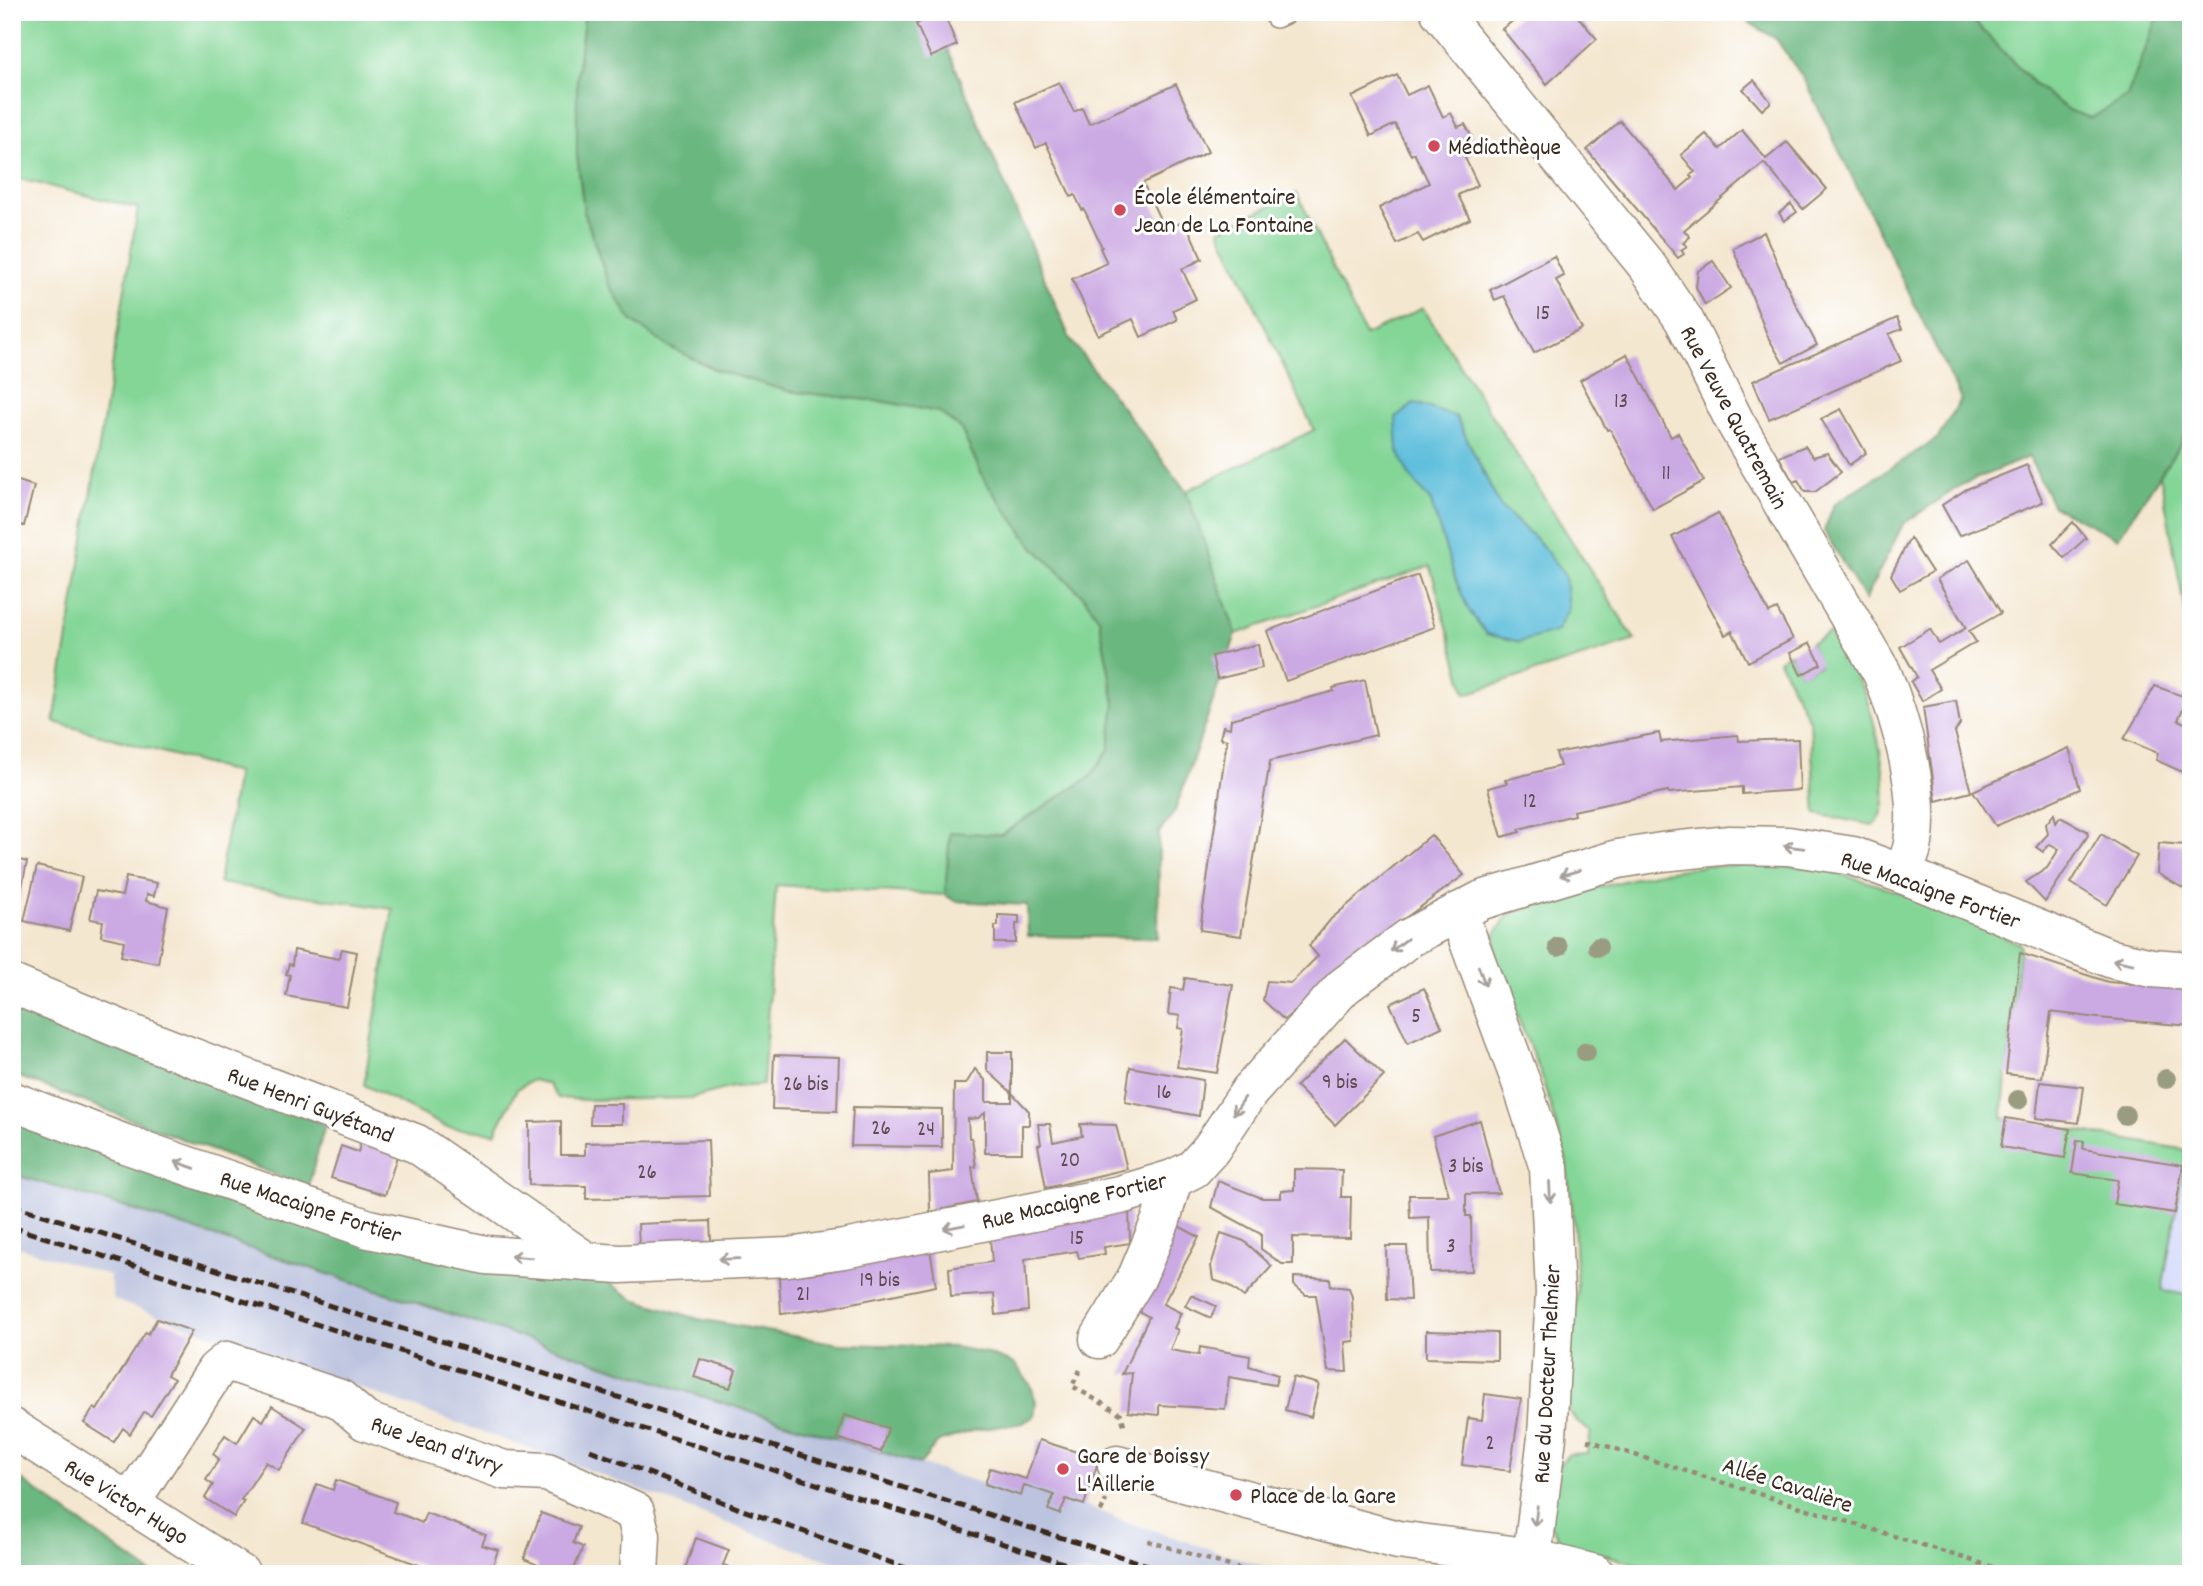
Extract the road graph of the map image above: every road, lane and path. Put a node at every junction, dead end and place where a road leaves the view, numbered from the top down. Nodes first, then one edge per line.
1 (1440, 12) edge
2 (1902, 874) junction
3 (1458, 912) junction
4 (2191, 971) edge
5 (12, 984) edge
6 (12, 1101) edge
7 (1173, 1179) junction
8 (589, 1263) junction
9 (1099, 1339) joint
10 (12, 1428) edge
11 (1547, 1437) junction
12 (1117, 1465) joint
13 (130, 1503) junction
14 (1148, 1541) dead end
15 (1532, 1558) junction
16 (1233, 1567) junction
17 (1250, 1572) edge
18 (241, 1574) edge
19 (639, 1574) edge
20 (1231, 1574) edge
21 (1595, 1574) edge
22 (2015, 1574) edge

1 - 2 street, Rue Veuve Quatremain
2 -> 3 street, Rue Macaigne Fortier
4 -> 2 street, Rue Macaigne Fortier
3 -> 7 street, Rue Macaigne Fortier
3 -> 11 street, Rue du Docteur Thelmier
5 - 8 street, Rue Henri Guyétand
8 -> 6 street, Rue Macaigne Fortier
7 -> 8 street, Rue Macaigne Fortier
7 - 9 street
9 - 12 path
10 - 13 street, Rue Victor Hugo
11 -> 15 street, Rue du Docteur Thelmier
11 - 22 path, Allée Cavalière
12 - 15 street
13 - 18 street, Rue Victor Hugo
13 - 19 street, Rue Jean d'Ivry
14 - 16 path
15 - 21 street
16 - 17 path
16 - 20 path

